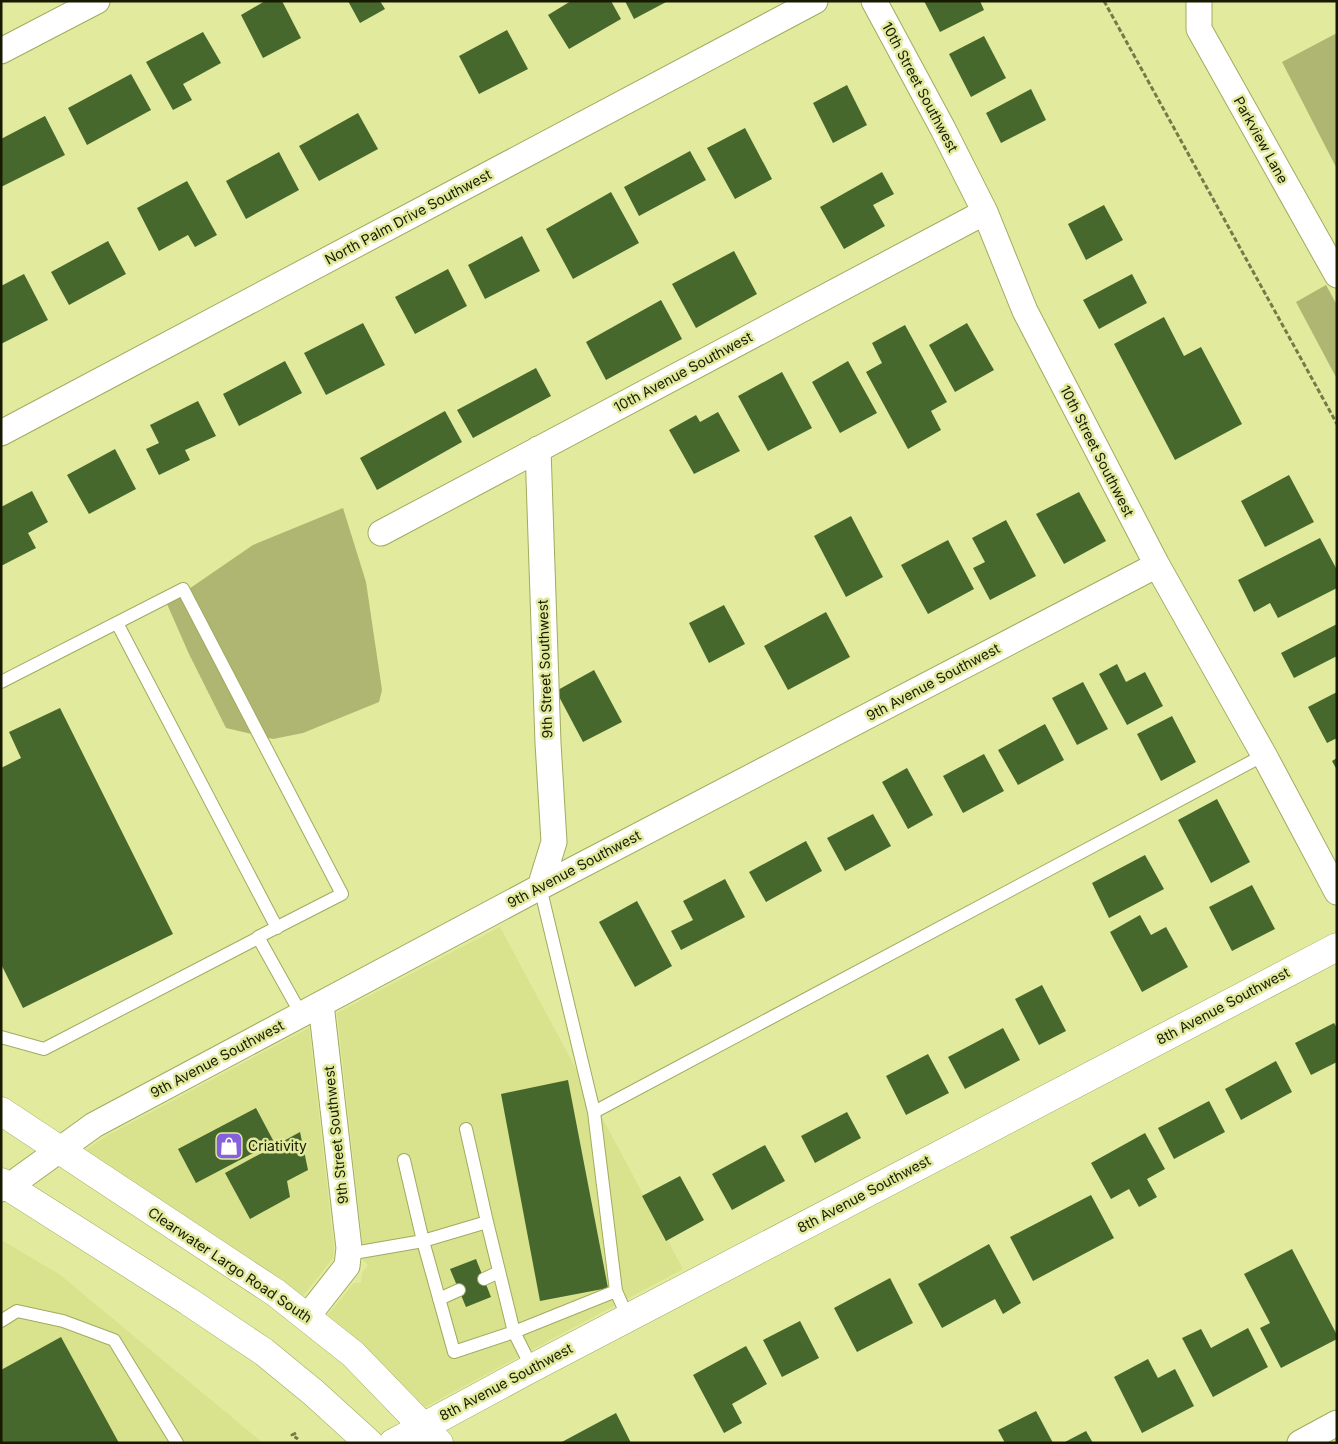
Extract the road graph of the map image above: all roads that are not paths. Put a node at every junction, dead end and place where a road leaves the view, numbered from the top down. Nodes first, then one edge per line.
1 (96, 1) edge
2 (815, 1) edge
3 (874, 1) edge
4 (1199, 1) edge
5 (1, 51) edge
6 (985, 212) junction
7 (1337, 276) edge
8 (1, 433) edge
9 (538, 449) junction
10 (381, 533) dead end
11 (1157, 566) junction
12 (117, 623) junction
13 (1, 682) edge
14 (1264, 755) junction
15 (540, 888) junction
16 (1337, 892) edge
17 (277, 928) junction
18 (258, 938) junction
19 (1337, 947) edge
20 (311, 1009) junction
21 (1, 1037) edge
22 (1, 1112) edge
23 (594, 1112) junction
24 (466, 1129) dead end
25 (59, 1150) junction
26 (404, 1160) dead end
27 (4, 1186) edge
28 (487, 1222) junction
29 (423, 1240) junction
30 (348, 1260) junction
31 (499, 1272) junction
32 (484, 1279) dead end
33 (459, 1290) dead end
34 (616, 1291) junction
35 (439, 1300) junction
36 (307, 1317) junction
37 (628, 1318) junction
38 (1, 1321) edge
39 (514, 1332) junction
40 (532, 1368) junction
41 (1337, 1423) edge
42 (431, 1435) edge
43 (177, 1443) edge
44 (369, 1443) edge
45 (393, 1443) edge
46 (1300, 1443) edge

1 - 5 street
2 - 8 street, North Palm Drive Southwest
3 - 6 street, 10th Street Southwest
4 - 7 street, Parkview Lane
6 - 9 street, 10th Avenue Southwest
6 - 11 street, 10th Street Southwest
9 - 10 street, 10th Avenue Southwest
9 - 15 street, 9th Street Southwest
11 - 14 street, 10th Street Southwest
11 - 15 street, 9th Avenue Southwest
12 - 13 lane
12 - 17 lane
12 - 17 lane
14 - 16 street, 10th Street Southwest
14 - 23 lane
15 - 20 street, 9th Avenue Southwest
15 - 23 lane
17 - 18 lane
18 - 20 lane
18 - 21 lane
19 - 37 street, 8th Avenue Southwest
20 - 25 street, 9th Avenue Southwest
20 - 30 street, 9th Street Southwest
22 - 25 street, Clearwater Largo Road South
23 - 34 lane
24 - 28 lane
25 - 27 street, 9th Avenue Southwest
25 - 36 street, Clearwater Largo Road South
26 - 29 lane
27 - 44 street
28 - 29 lane
28 - 31 lane
29 - 30 lane
29 - 35 lane
30 - 36 street
31 - 32 lane
31 - 39 lane
33 - 35 lane
34 - 37 lane
34 - 39 lane
35 - 39 lane
36 - 42 street, Clearwater Largo Road South
37 - 40 street, 8th Avenue Southwest
38 - 43 lane
39 - 40 lane
40 - 42 street, 8th Avenue Southwest
41 - 46 street
42 - 45 street, 8th Avenue Southwest

